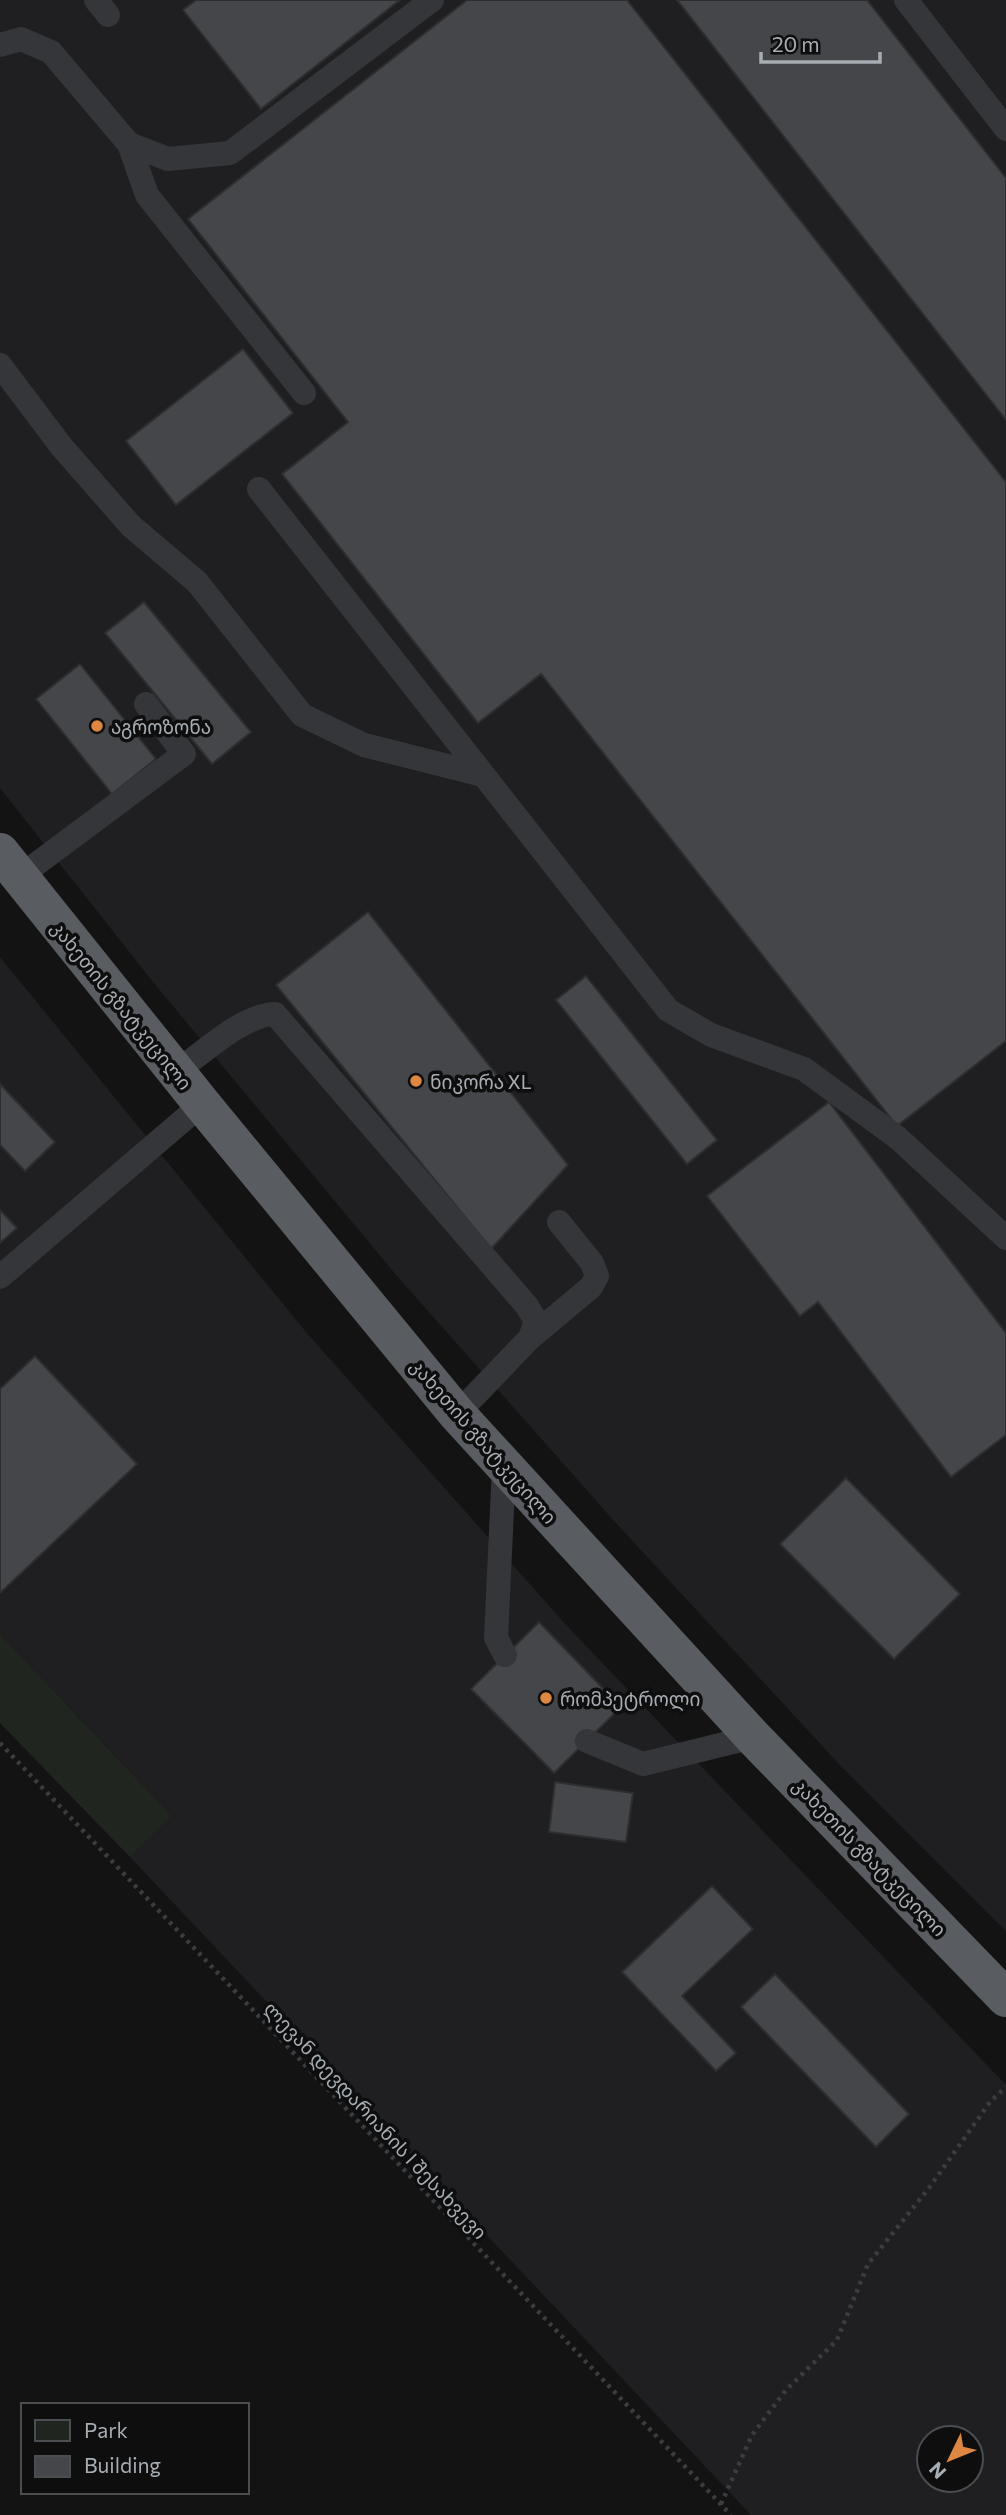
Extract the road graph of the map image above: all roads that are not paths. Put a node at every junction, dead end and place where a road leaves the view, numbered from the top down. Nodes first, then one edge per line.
1 (432, 0) edge
2 (906, 0) edge
3 (0, 45) edge
4 (1006, 129) edge
5 (130, 144) junction
6 (0, 365) edge
7 (304, 393) dead end
8 (259, 489) dead end
9 (146, 704) dead end
10 (483, 775) junction
11 (10, 864) edge
12 (176, 1072) junction
13 (202, 1104) junction
14 (559, 1222) dead end
15 (1006, 1238) edge
16 (0, 1277) edge
17 (530, 1338) junction
18 (457, 1414) junction
19 (504, 1467) junction
20 (505, 1655) dead end
21 (753, 1737) junction
22 (587, 1741) dead end
23 (1006, 1998) edge

1 - 5 lane
2 - 4 lane
3 - 5 lane
5 - 7 lane
6 - 10 lane
8 - 10 lane
9 - 11 lane
10 - 15 lane
11 - 12 highway, კახეთის გზატკეცილი
12 - 13 highway, კახეთის გზატკეცილი
12 - 17 lane
13 - 16 lane
13 - 18 highway, კახეთის გზატკეცილი
14 - 17 lane
17 - 18 lane
18 - 19 highway, კახეთის გზატკეცილი
19 - 20 lane
19 - 21 highway, კახეთის გზატკეცილი
21 - 22 lane
21 - 23 highway, კახეთის გზატკეცილი

